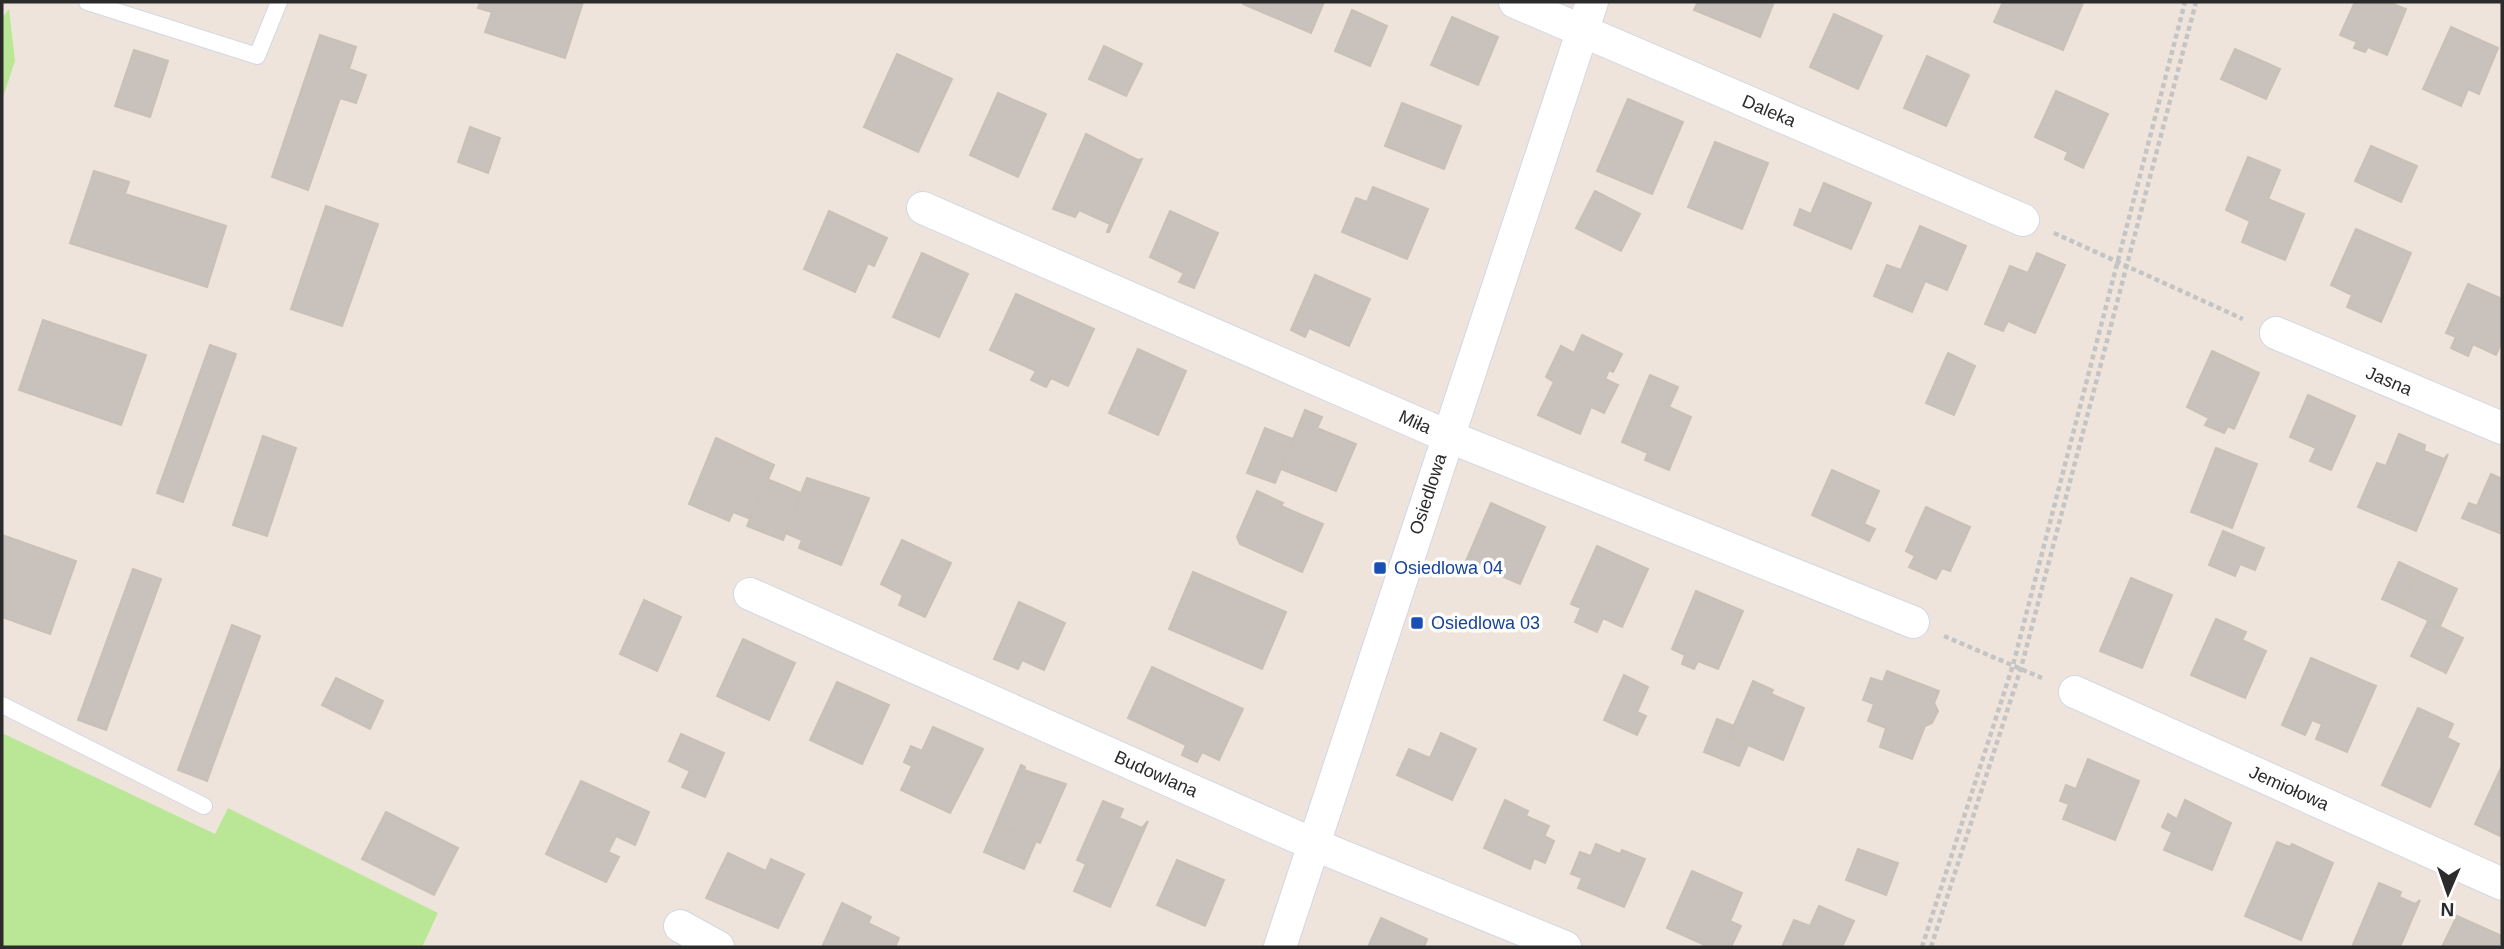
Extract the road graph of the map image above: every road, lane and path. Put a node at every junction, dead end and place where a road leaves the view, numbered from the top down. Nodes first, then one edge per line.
1 (87, 2) edge
2 (279, 2) edge
3 (1515, 2) edge
4 (1592, 2) edge
5 (2185, 2) edge
6 (2196, 2) edge
7 (1582, 32) junction
8 (923, 208) dead end
9 (2023, 220) joint
10 (2117, 262) junction
11 (2126, 267) junction
12 (2276, 333) joint
13 (2502, 428) edge
14 (1447, 436) junction
15 (750, 594) dead end
16 (1913, 622) joint
17 (2013, 665) junction
18 (2021, 668) junction
19 (2075, 692) joint
20 (2, 705) edge
21 (204, 806) dead end
22 (1315, 845) junction
23 (2502, 884) edge
24 (680, 926) dead end
25 (718, 947) edge
26 (1280, 947) edge
27 (1565, 947) edge
28 (1922, 947) edge
29 (1931, 947) edge

1 - 2 lane
3 - 7 street, Daleka
4 - 7 street, Osiedlowa
5 - 10 path
6 - 11 path
7 - 9 street, Daleka
7 - 14 street, Osiedlowa
8 - 14 street, Miła
9 - 10 path
10 - 11 path
10 - 17 path
11 - 12 path
11 - 18 path
12 - 13 street, Jasna
14 - 16 street, Miła
14 - 22 street, Osiedlowa
15 - 22 street, Budowlana
16 - 17 path
17 - 18 path
17 - 28 path
18 - 19 path
18 - 29 path
19 - 23 street, Jemiołowa
20 - 21 lane
22 - 26 street, Osiedlowa
22 - 27 street, Budowlana
24 - 25 street

